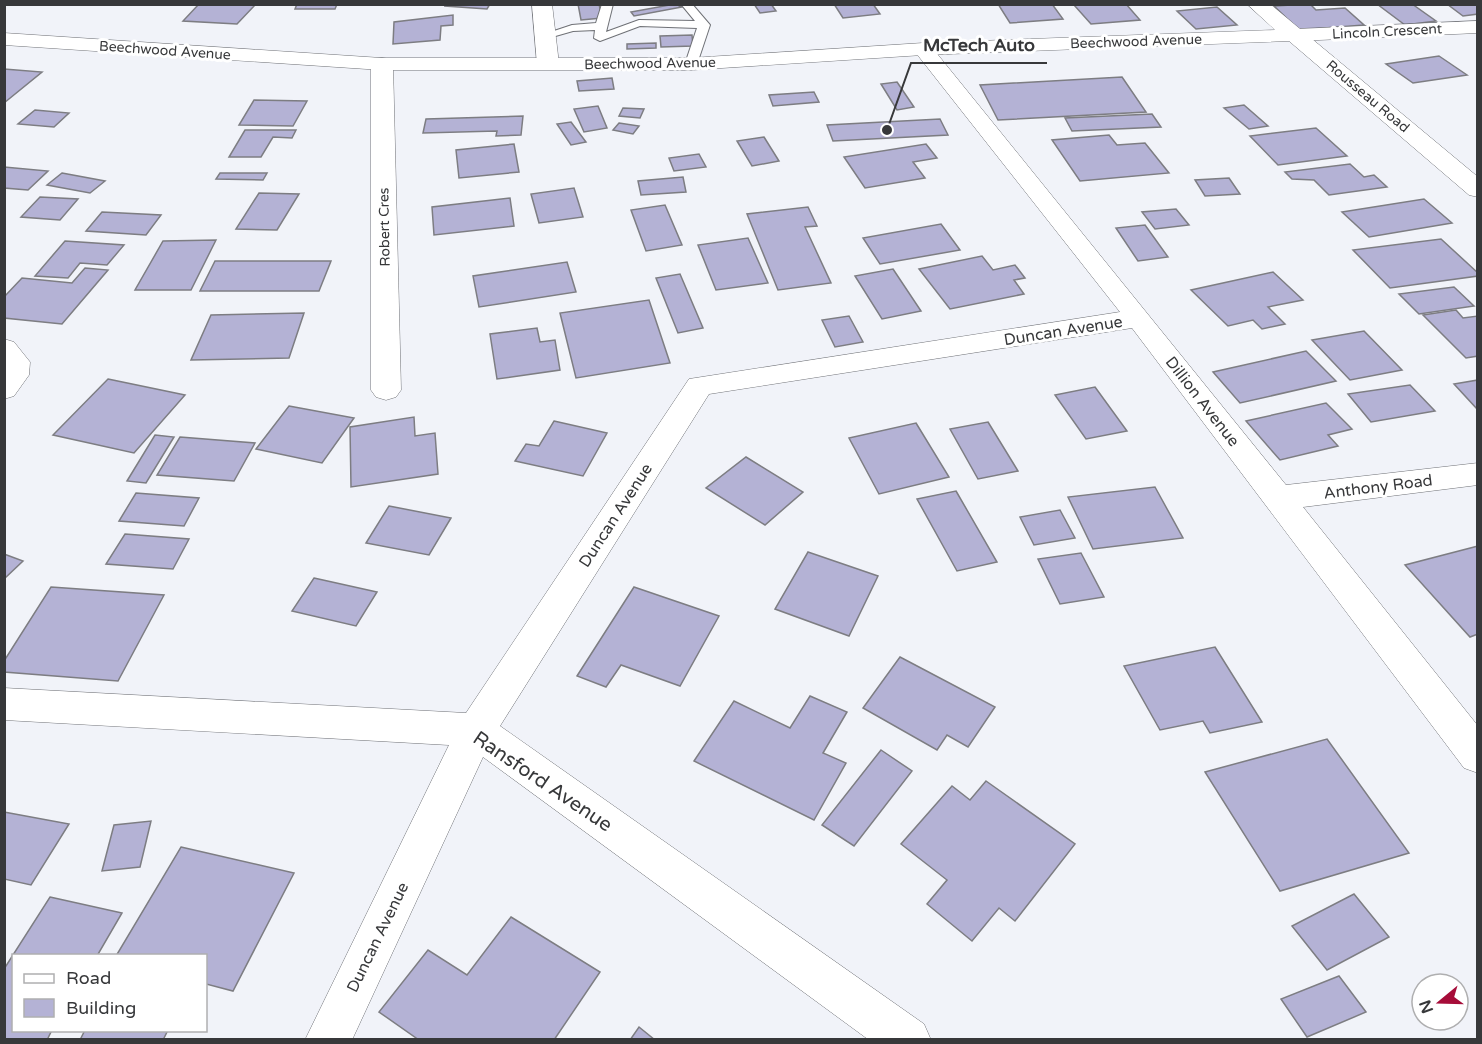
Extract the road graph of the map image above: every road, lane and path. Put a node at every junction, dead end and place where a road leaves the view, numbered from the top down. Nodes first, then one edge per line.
1 (542, 4) edge
2 (608, 4) edge
3 (686, 4) edge
4 (1257, 4) edge
5 (704, 25) junction
6 (601, 26) junction
7 (1478, 27) edge
8 (1296, 35) junction
9 (545, 36) junction
10 (4, 39) edge
11 (923, 50) junction
12 (382, 64) junction
13 (548, 64) junction
14 (691, 64) junction
15 (1478, 190) edge
16 (1139, 318) junction
17 (4, 348) edge
18 (4, 389) edge
19 (386, 390) dead end
20 (1478, 474) edge
21 (1278, 498) junction
22 (4, 704) edge
23 (476, 730) junction
24 (1478, 756) edge
25 (328, 1040) edge
26 (908, 1040) edge

1 - 9 street
2 - 6 lane
3 - 5 lane
4 - 8 street, Rousseau Road
5 - 6 lane
5 - 14 lane
6 - 9 lane
7 - 8 street, Lincoln Crescent
8 - 11 street, Beechwood Avenue
8 - 15 street, Rousseau Road
9 - 13 street
10 - 12 street, Beechwood Avenue
11 - 14 street, Beechwood Avenue
11 - 16 street, Dillion Avenue
12 - 13 street, Beechwood Avenue
12 - 19 street, Robert Cres
13 - 14 street, Beechwood Avenue
16 - 21 street, Dillion Avenue
16 - 23 street, Duncan Avenue
17 - 18 street
20 - 21 street, Anthony Road
21 - 24 street, Dillion Avenue
22 - 23 street, Ransford Avenue
23 - 25 street, Duncan Avenue
23 - 26 street, Ransford Avenue

